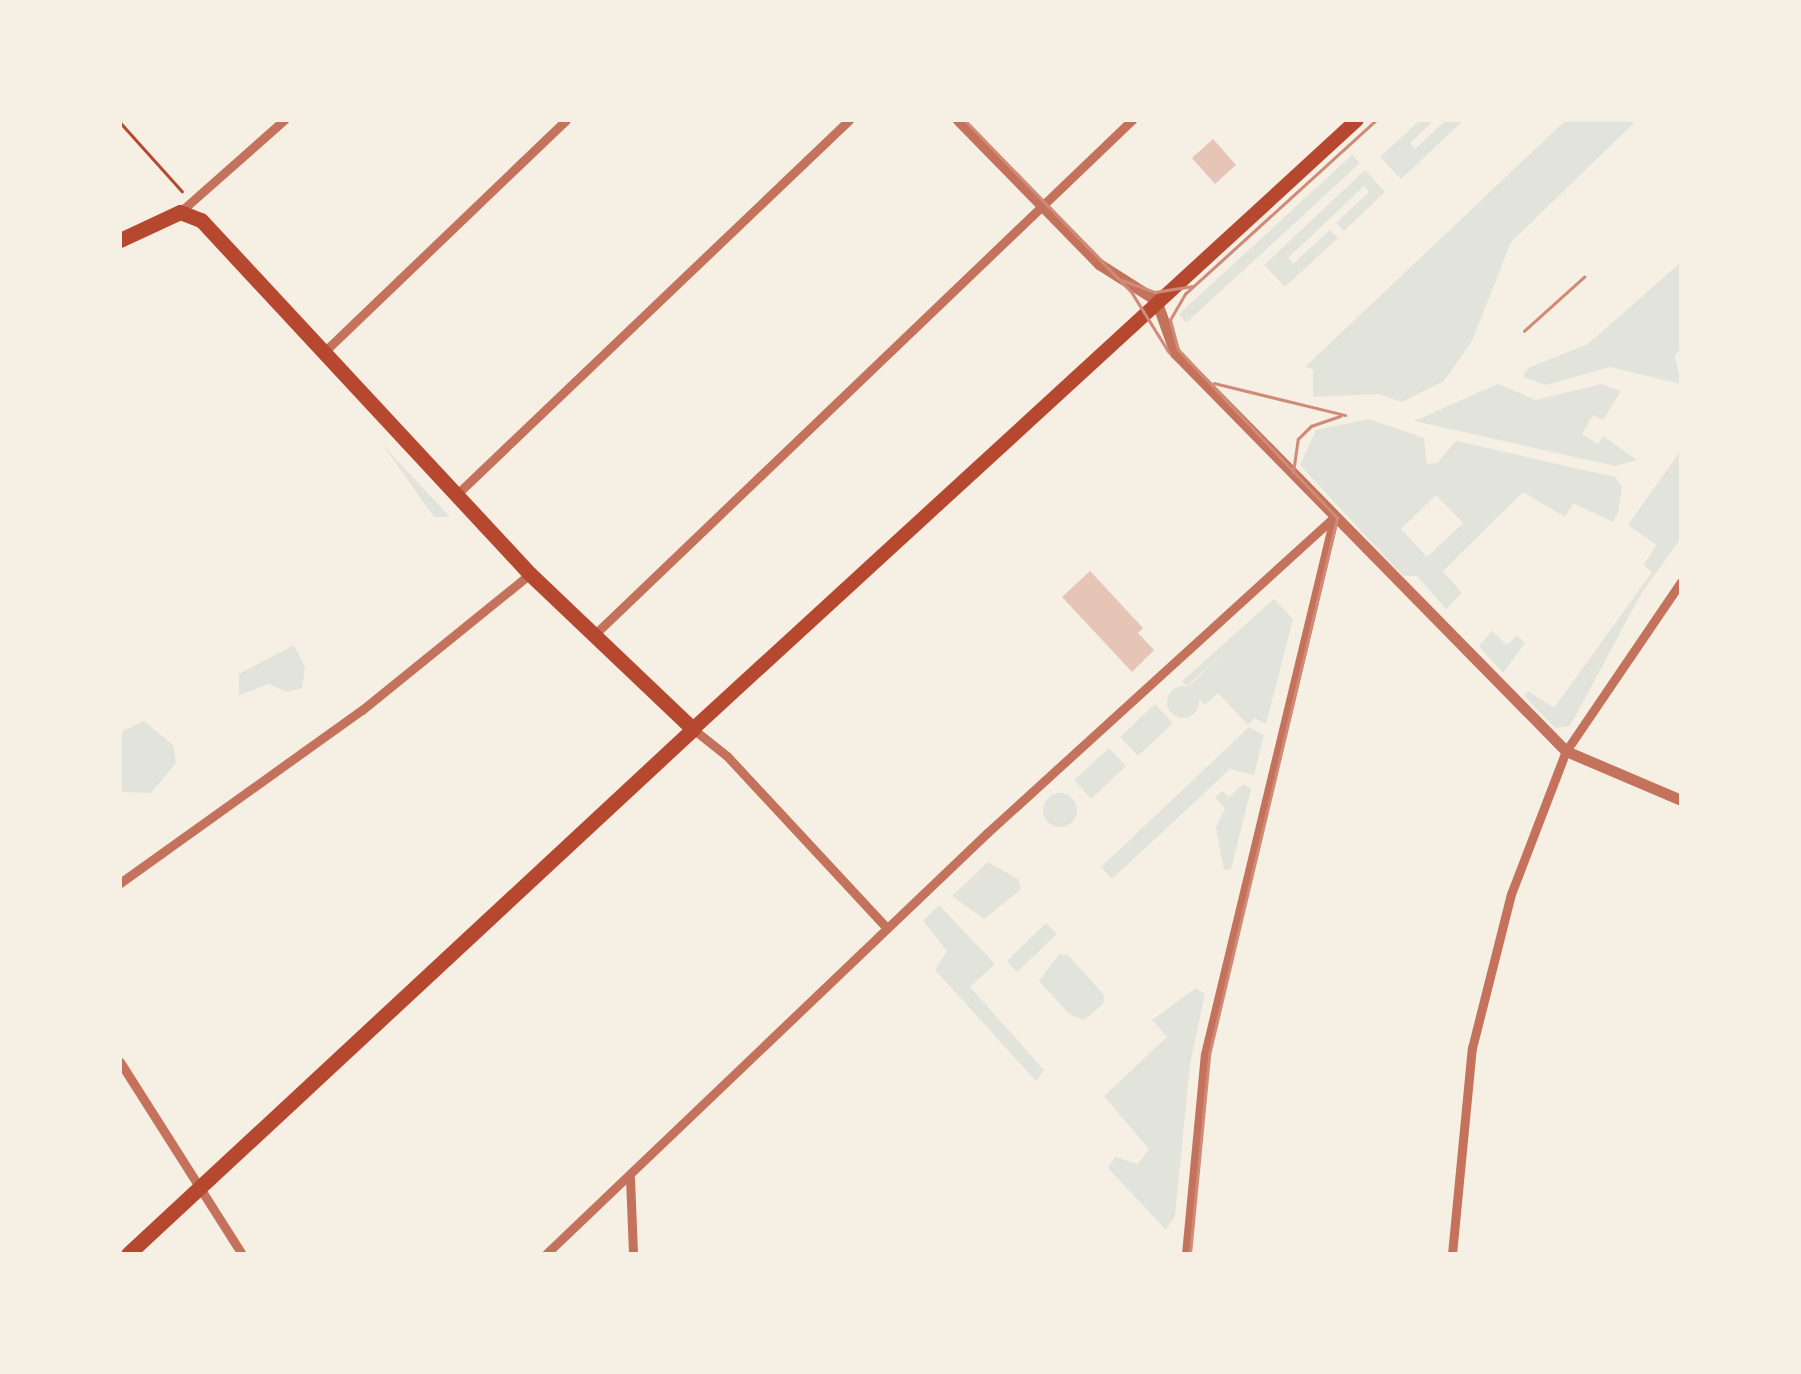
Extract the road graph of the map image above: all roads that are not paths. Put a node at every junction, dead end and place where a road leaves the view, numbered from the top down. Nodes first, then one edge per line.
1 (284, 120) edge
2 (566, 120) edge
3 (849, 120) edge
4 (958, 120) edge
5 (1132, 120) edge
6 (1356, 120) edge
7 (1041, 206) junction
8 (180, 212) junction
9 (120, 240) edge
10 (1156, 300) junction
11 (322, 354) junction
12 (455, 496) junction
13 (1335, 516) junction
14 (530, 574) junction
15 (1681, 582) edge
16 (594, 635) junction
17 (693, 729) junction
18 (1566, 750) junction
19 (1681, 800) edge
20 (120, 883) edge
21 (886, 928) junction
22 (120, 1062) edge
23 (630, 1178) junction
24 (196, 1189) junction
25 (128, 1254) edge
26 (242, 1254) edge
27 (546, 1254) edge
28 (633, 1254) edge
29 (1186, 1254) edge
30 (1452, 1254) edge

1 - 8 street
2 - 11 street
3 - 12 street
4 - 7 street
5 - 7 street
6 - 10 main road
7 - 10 street
7 - 16 street
8 - 9 main road
8 - 11 main road
10 - 13 street
10 - 17 main road
11 - 12 main road
12 - 14 main road
13 - 18 street
13 - 21 street
13 - 29 street
14 - 16 main road
14 - 20 street
15 - 18 street
16 - 17 main road
17 - 21 street
17 - 24 main road
18 - 19 street
18 - 30 street
21 - 23 street
22 - 24 street
23 - 27 street
23 - 28 street
24 - 25 main road
24 - 26 street

